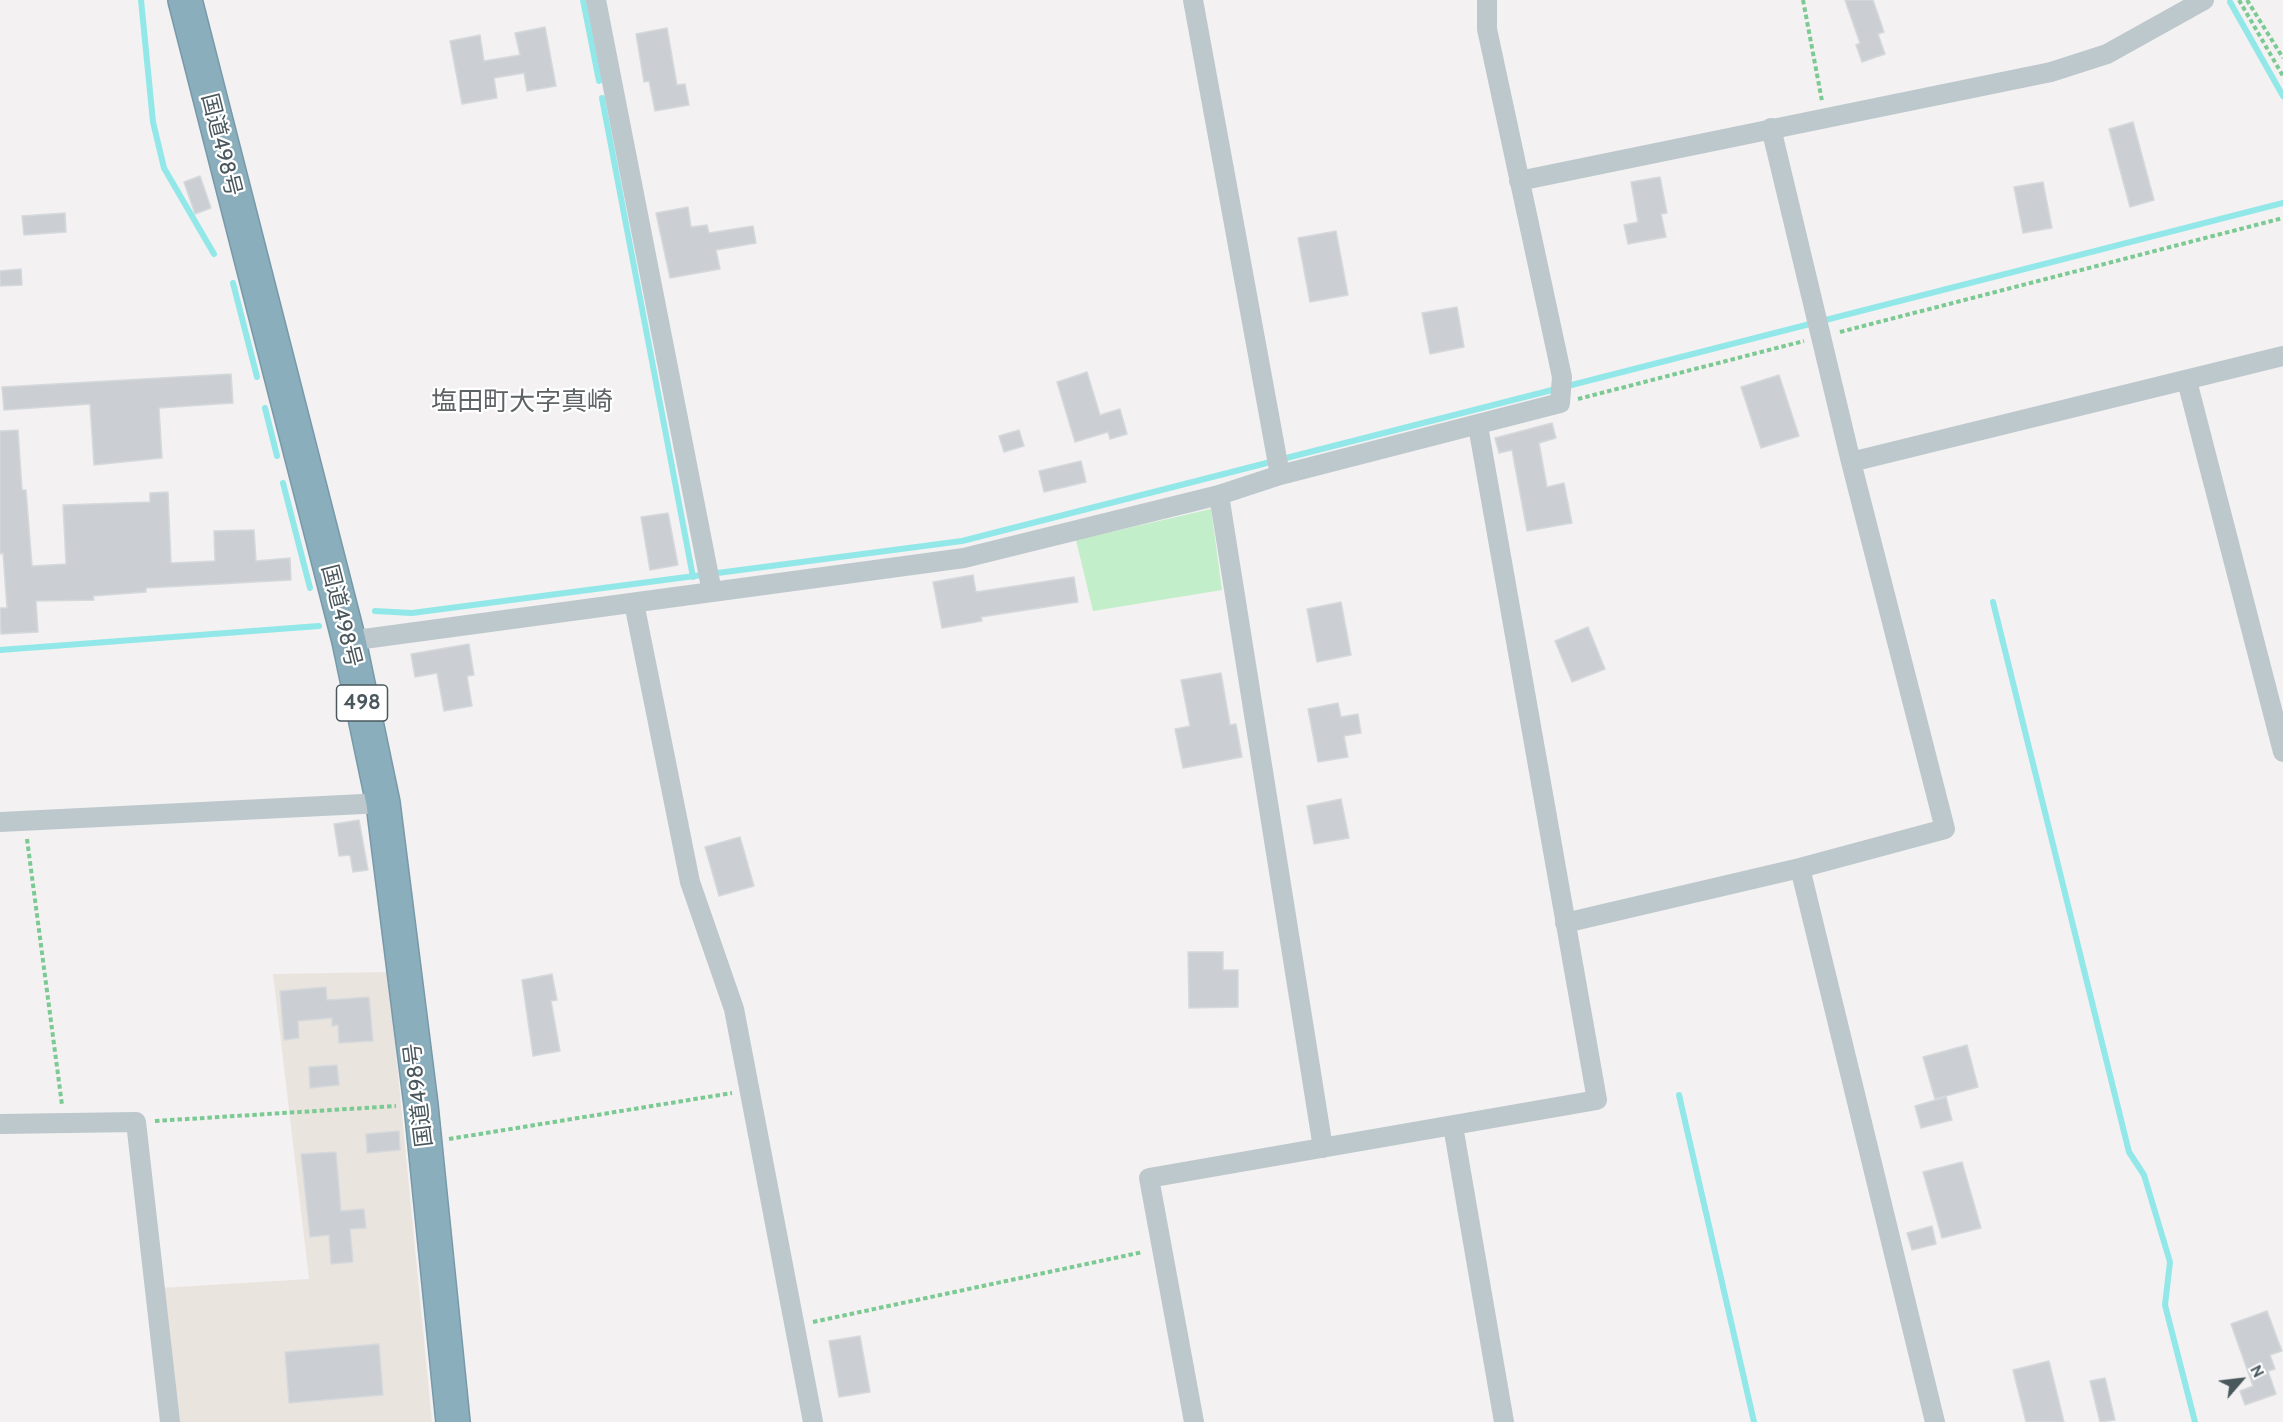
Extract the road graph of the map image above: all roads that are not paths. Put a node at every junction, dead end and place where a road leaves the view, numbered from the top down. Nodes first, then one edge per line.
1 (186, 0) edge
2 (596, 0) edge
3 (1193, 0) edge
4 (1486, 0) edge
5 (2204, 0) edge
6 (1771, 128) junction
7 (1519, 181) junction
8 (2283, 356) edge
9 (2187, 381) junction
10 (1478, 426) junction
11 (1851, 462) junction
12 (1280, 475) junction
13 (1219, 495) junction
14 (712, 592) junction
15 (634, 603) junction
16 (349, 641) junction
17 (2283, 752) edge
18 (382, 803) junction
19 (0, 822) edge
20 (1800, 868) junction
21 (1565, 923) junction
22 (0, 1124) edge
23 (1454, 1126) junction
24 (1323, 1148) junction
25 (170, 1422) edge
26 (453, 1422) edge
27 (813, 1422) edge
28 (1194, 1422) edge
29 (1504, 1422) edge
30 (1935, 1422) edge

1 - 16 highway, 国道498号 / 498
2 - 14 street
3 - 12 street
4 - 7 street
5 - 6 street
6 - 7 street
6 - 11 street
7 - 10 street
8 - 9 street
9 - 11 street
9 - 17 street
10 - 12 street
10 - 21 street
11 - 20 street
12 - 13 street
13 - 14 street
13 - 24 street
14 - 15 street
15 - 16 street
15 - 27 street
16 - 18 highway, 国道498号 / 498
18 - 19 street
18 - 26 highway, 国道498号 / 498
20 - 21 street
20 - 30 street
21 - 23 street
22 - 25 street
23 - 24 street
23 - 29 street
24 - 28 street

